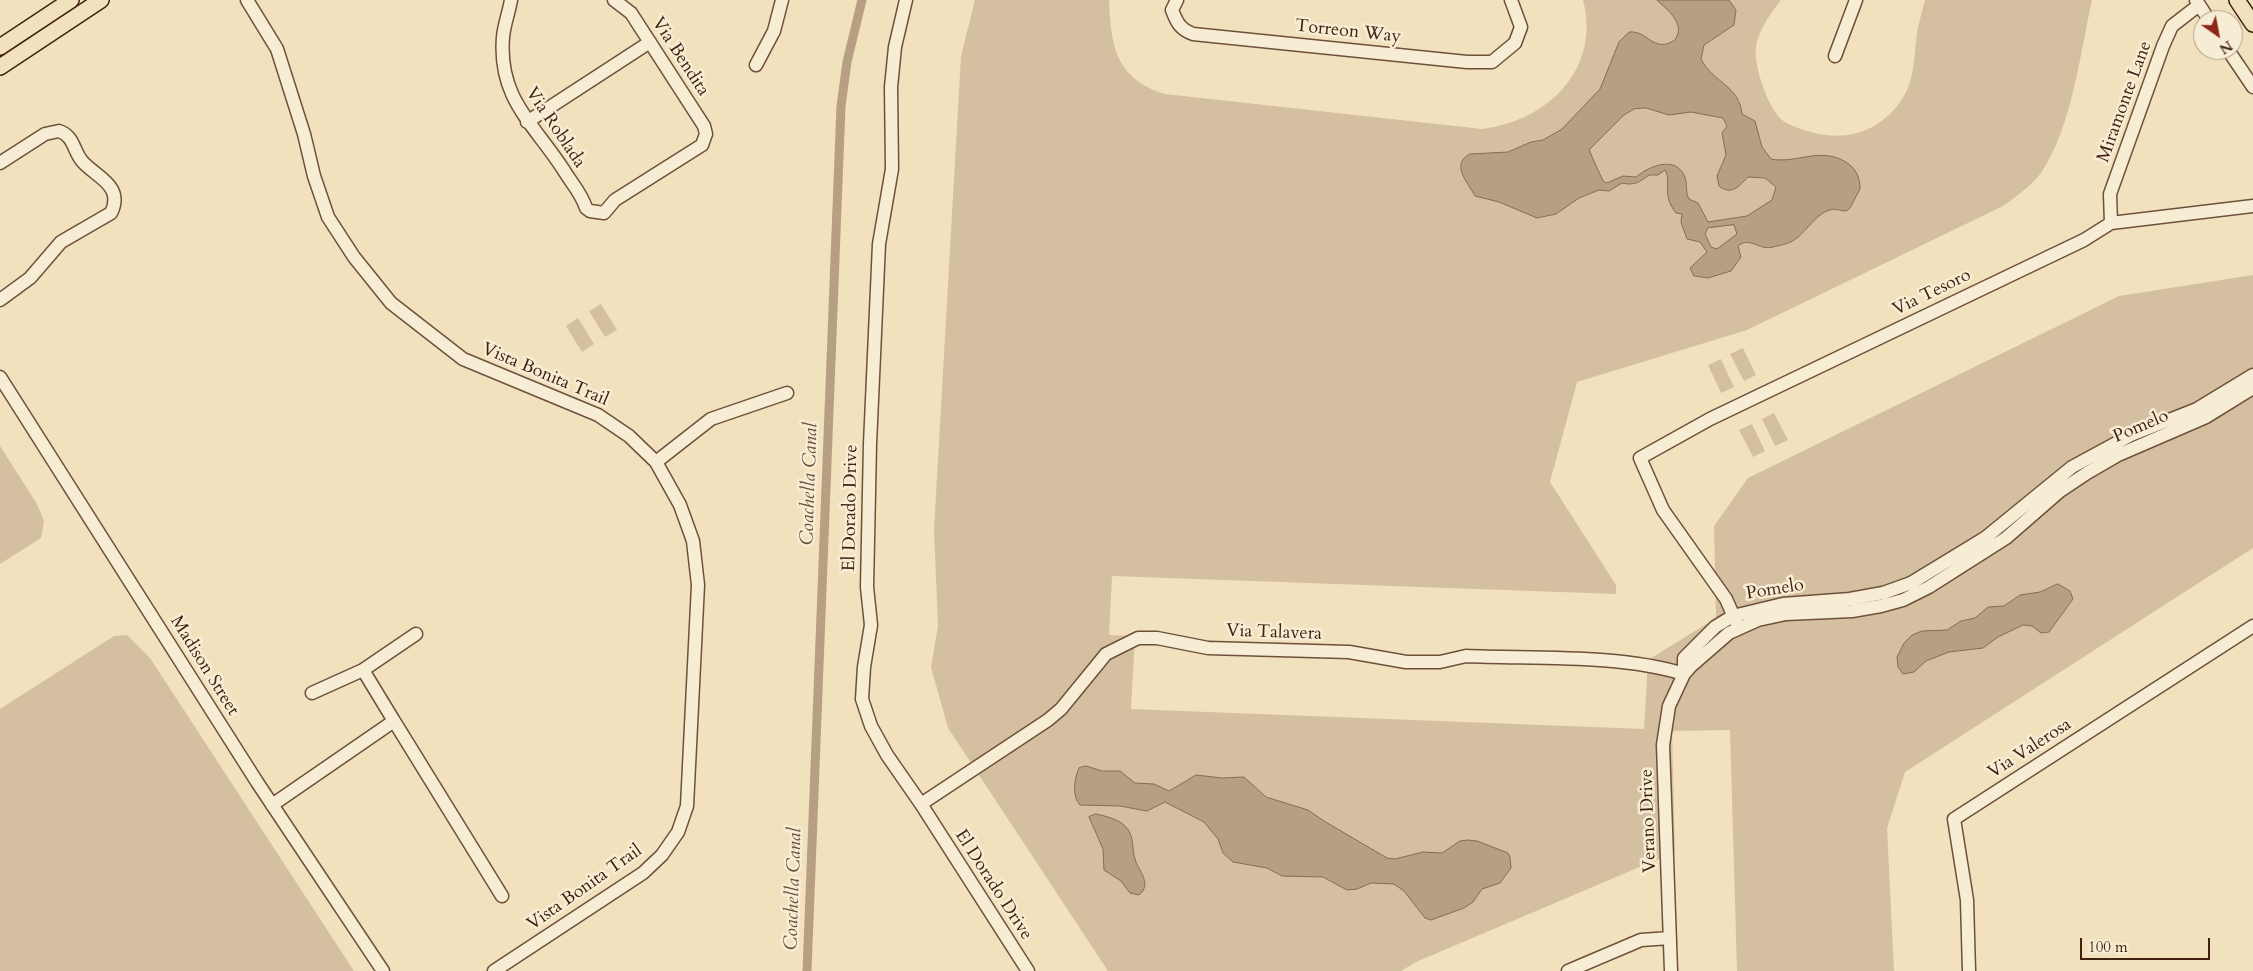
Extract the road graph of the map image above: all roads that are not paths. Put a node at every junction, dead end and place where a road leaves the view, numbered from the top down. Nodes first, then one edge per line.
1 (71, 0) edge
2 (101, 0) edge
3 (247, 0) edge
4 (511, 0) edge
5 (614, 0) edge
6 (782, 0) edge
7 (906, 0) edge
8 (1177, 0) edge
9 (1511, 0) edge
10 (1856, 0) edge
11 (2237, 0) edge
12 (2197, 3) edge
13 (2253, 24) edge
14 (650, 42) junction
15 (0, 46) edge
16 (1835, 56) dead end
17 (2235, 60) edge
18 (756, 65) dead end
19 (0, 67) edge
20 (2253, 87) edge
21 (527, 122) junction
22 (0, 163) edge
23 (2253, 206) edge
24 (590, 211) joint
25 (2111, 223) junction
26 (0, 300) edge
27 (2253, 375) edge
28 (0, 377) edge
29 (2253, 388) edge
30 (787, 393) dead end
31 (656, 462) junction
32 (1733, 616) junction
33 (2253, 626) edge
34 (1739, 628) junction
35 (416, 634) dead end
36 (364, 670) junction
37 (1684, 674) junction
38 (312, 692) dead end
39 (394, 721) junction
40 (921, 804) junction
41 (272, 805) junction
42 (502, 896) dead end
43 (1670, 938) junction
44 (383, 971) edge
45 (494, 971) edge
46 (1028, 971) edge
47 (1568, 971) edge
48 (1671, 971) edge
49 (1969, 971) edge

1 - 15 main road
2 - 19 main road
3 - 31 street, Vista Bonita Trail
4 - 21 street, Via Roblada
5 - 14 street, Via Bendita
6 - 18 street
7 - 40 street, El Dorado Drive
8 - 9 street, Torreon Way
10 - 16 street
11 - 13 main road
12 - 25 street, Miramonte Lane
14 - 21 street
14 - 24 street, Via Bendita
17 - 20 street
21 - 24 street, Via Roblada
22 - 26 street
23 - 25 street, Via Tesoro
25 - 32 street, Via Tesoro
27 - 32 street, Pomelo
28 - 41 street, Madison Street
29 - 34 street, Pomelo
30 - 31 street
31 - 45 street, Vista Bonita Trail
32 - 34 street
32 - 37 street, Pomelo
33 - 49 street, Via Valerosa
34 - 37 street, Pomelo
35 - 36 street
36 - 38 street
36 - 39 street
37 - 40 street, Via Talavera
37 - 43 street, Verano Drive
39 - 41 street
39 - 42 street
40 - 46 street, El Dorado Drive
41 - 44 street, Madison Street
43 - 47 street
43 - 48 street, Verano Drive

